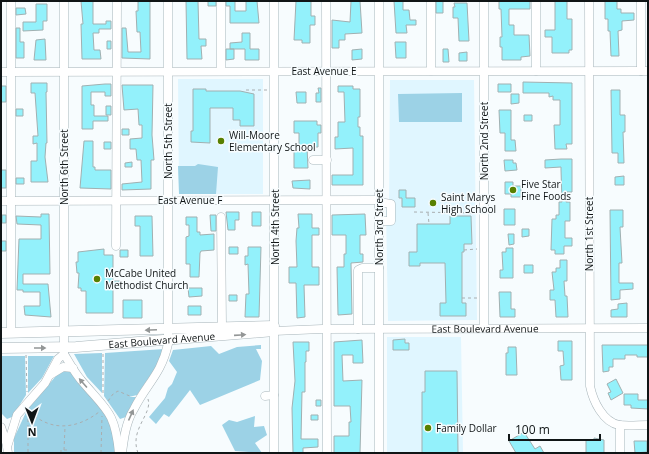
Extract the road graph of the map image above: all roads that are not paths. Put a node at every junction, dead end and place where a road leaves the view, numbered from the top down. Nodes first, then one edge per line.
1 (11, 1) edge
2 (64, 1) edge
3 (117, 1) edge
4 (168, 1) edge
5 (221, 1) edge
6 (274, 1) edge
7 (326, 1) edge
8 (379, 1) edge
9 (431, 1) edge
10 (484, 1) edge
11 (536, 1) edge
12 (588, 1) edge
13 (641, 1) edge
14 (431, 70) junction
15 (221, 71) junction
16 (274, 71) junction
17 (326, 71) junction
18 (379, 71) junction
19 (484, 71) junction
20 (536, 71) junction
21 (588, 71) junction
22 (644, 71) edge
23 (1, 72) edge
24 (12, 72) junction
25 (64, 72) junction
26 (117, 72) junction
27 (168, 72) junction
28 (313, 160) dead end
29 (327, 160) junction
30 (64, 200) junction
31 (117, 200) junction
32 (168, 200) junction
33 (275, 200) junction
34 (326, 200) junction
35 (1, 201) edge
36 (12, 201) junction
37 (379, 201) junction
38 (221, 217) dead end
39 (379, 221) junction
40 (116, 246) dead end
41 (379, 268) junction
42 (222, 327) junction
43 (484, 328) junction
44 (589, 328) junction
45 (648, 328) edge
46 (168, 329) junction
47 (274, 329) junction
48 (324, 329) junction
49 (358, 329) junction
50 (379, 329) junction
51 (64, 332) junction
52 (1, 333) edge
53 (12, 333) junction
54 (168, 340) junction
55 (1, 348) edge
56 (64, 351) junction
57 (73, 368) junction
58 (50, 375) junction
59 (274, 395) junction
60 (265, 396) dead end
61 (620, 425) junction
62 (648, 425) edge
63 (1, 427) edge
64 (8, 450) edge
65 (119, 453) edge
66 (122, 453) edge
67 (274, 453) edge
68 (327, 453) edge
69 (379, 453) edge
70 (620, 453) edge

1 - 24 street
2 - 25 street, North 6th Street
3 - 26 street
4 - 27 street, North 5th Street
5 - 15 street
6 - 16 street, North 4th Street
7 - 17 street
8 - 18 street, North 3rd Street
9 - 14 street
10 - 19 street, North 2nd Street
11 - 20 street
12 - 21 street, North 1st Street
13 - 22 street
14 - 18 street, East Avenue E
14 - 19 street, East Avenue E
15 - 16 street, East Avenue E
15 - 27 street, East Avenue E
16 - 17 street, East Avenue E
16 - 33 street, North 4th Street
17 - 18 street, East Avenue E
17 - 29 street
18 - 37 street, North 3rd Street
19 - 20 street, East Avenue E
19 - 43 street, North 2nd Street
20 - 21 street, East Avenue E
21 - 22 street, East Avenue E
21 - 44 street, North 1st Street
23 - 24 street, East Avenue E
24 - 25 street, East Avenue E
24 - 36 street
25 - 26 street, East Avenue E
25 - 30 street, North 6th Street
26 - 27 street, East Avenue E
26 - 31 street
27 - 32 street, North 5th Street
28 - 29 street
29 - 34 street
30 - 31 street, East Avenue F
30 - 36 street, East Avenue F
30 - 51 street, North 6th Street
31 - 32 street, East Avenue F
31 - 40 street
32 - 33 street, East Avenue F
32 - 46 street, North 5th Street
33 - 34 street, East Avenue F
33 - 47 street, North 4th Street
34 - 37 street, East Avenue F
34 - 48 street
35 - 36 street, East Avenue F
36 - 53 street
37 - 39 street, North 3rd Street
37 - 39 street
38 - 42 street
39 - 41 street, North 3rd Street
41 - 49 street
41 - 50 street, North 3rd Street
42 - 46 main road, East Boulevard Avenue
42 - 47 main road, East Boulevard Avenue
43 - 44 street, East Boulevard Avenue
43 - 50 street, East Boulevard Avenue
44 - 45 street, East Boulevard Avenue
44 - 61 street, North 1st Street
46 -> 51 main road, East Boulevard Avenue
46 - 54 street, North 5th Street
47 - 48 street, East Boulevard Avenue
54 -> 47 main road, East Boulevard Avenue
47 - 59 street, North 4th Street
48 - 49 street, East Boulevard Avenue
48 - 68 street
49 - 50 street, East Boulevard Avenue
50 - 69 street, North 3rd Street
51 - 53 main road, East Boulevard Avenue
51 - 56 street, North 6th Street
52 - 53 main road, East Boulevard Avenue
54 - 56 main road, East Boulevard Avenue
66 -> 54 street, North 5th Street
55 -> 56 main road, East Boulevard Avenue
56 - 57 street
56 - 58 street
57 - 58 street
65 -> 57 street
58 - 64 street
59 - 60 street
59 - 67 street, North 4th Street
61 - 62 street
61 - 70 street
63 - 64 street

